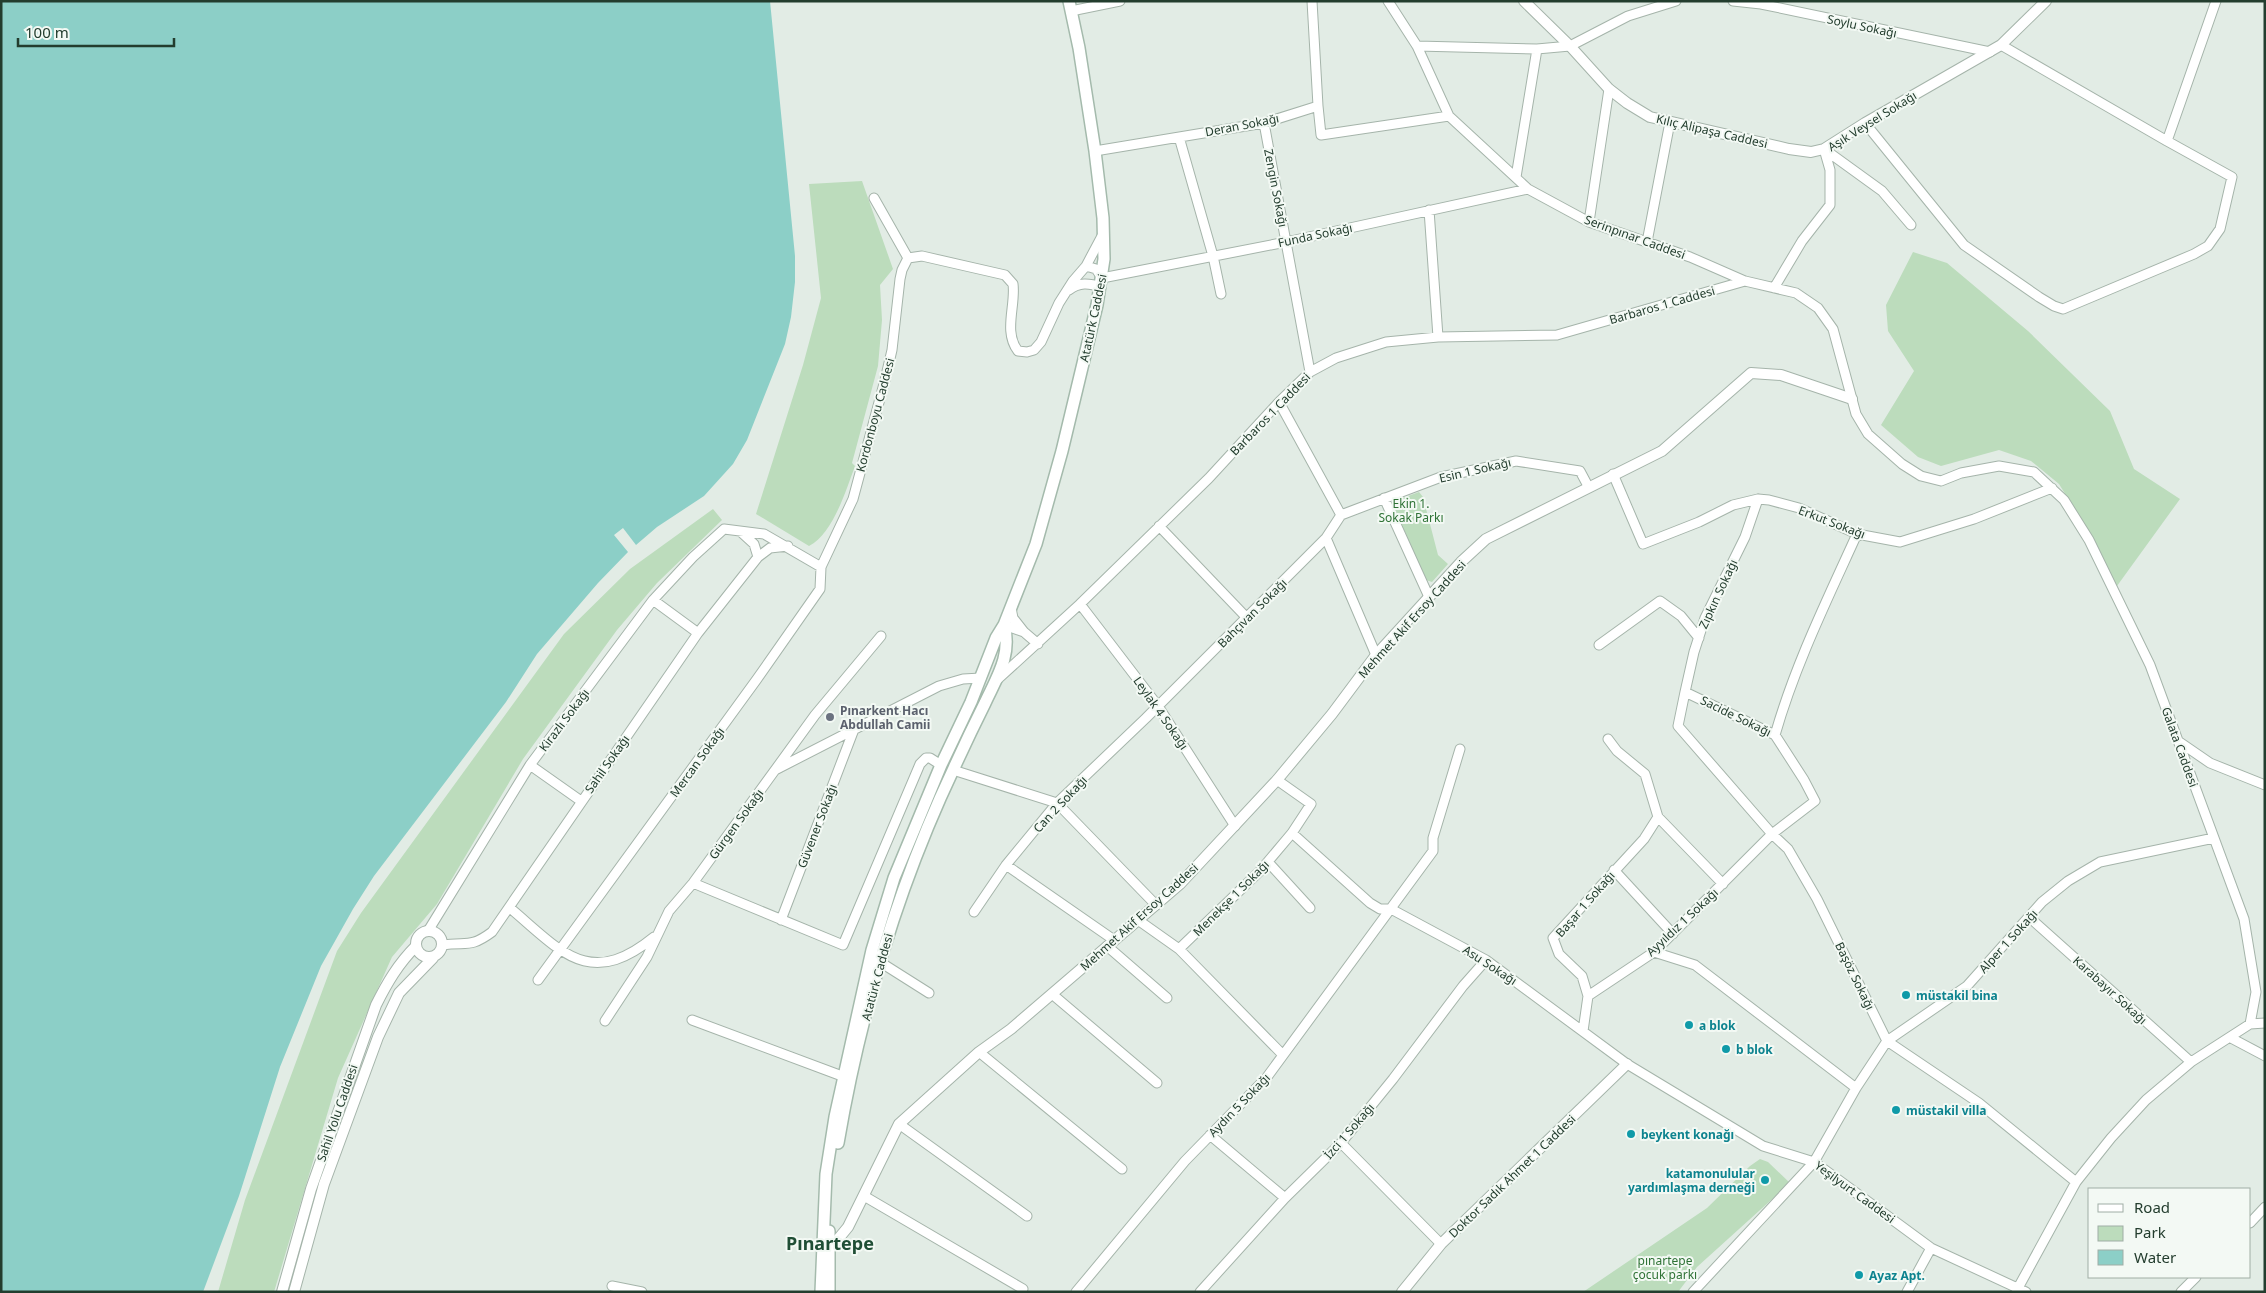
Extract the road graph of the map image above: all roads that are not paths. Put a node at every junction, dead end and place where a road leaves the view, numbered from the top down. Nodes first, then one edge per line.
1 (1120, 1) edge
2 (1312, 1) edge
3 (1388, 1) edge
4 (1524, 1) edge
5 (1676, 1) edge
6 (1732, 1) edge
7 (2046, 1) edge
8 (2216, 1) edge
9 (1762, 3) edge
10 (1070, 6) edge
11 (2002, 45) junction
12 (1417, 46) junction
13 (1570, 46) junction
14 (1537, 49) junction
15 (1990, 52) junction
16 (1609, 89) junction
17 (1318, 106) junction
18 (1449, 116) junction
19 (1670, 122) junction
20 (1264, 123) junction
21 (1865, 123) junction
22 (1179, 137) junction
23 (2167, 141) junction
24 (1824, 149) junction
25 (1095, 151) junction
26 (1516, 178) junction
27 (1528, 189) junction
28 (874, 198) dead end
29 (1429, 210) junction
30 (1589, 222) junction
31 (1911, 225) dead end
32 (1104, 232) junction
33 (1286, 242) junction
34 (1647, 242) junction
35 (1213, 256) junction
36 (908, 258) junction
37 (1086, 266) junction
38 (1745, 281) junction
39 (1102, 282) junction
40 (1774, 288) junction
41 (1067, 292) junction
42 (1221, 294) dead end
43 (1438, 337) junction
44 (1310, 372) junction
45 (1852, 399) junction
46 (1279, 402) junction
47 (1613, 474) junction
48 (1588, 486) junction
49 (2052, 488) junction
50 (1384, 498) junction
51 (1758, 499) junction
52 (1340, 516) junction
53 (1160, 526) junction
54 (742, 533) junction
55 (1857, 534) junction
56 (1326, 538) junction
57 (788, 546) junction
58 (758, 557) junction
59 (821, 567) junction
60 (1429, 598) junction
61 (653, 600) junction
62 (1080, 604) junction
63 (1010, 608) junction
64 (1247, 618) junction
65 (1004, 625) junction
66 (1024, 632) junction
67 (698, 633) junction
68 (881, 636) dead end
69 (1698, 638) junction
70 (1038, 644) junction
71 (1598, 645) dead end
72 (1376, 655) junction
73 (981, 678) junction
74 (997, 681) junction
75 (1685, 692) junction
76 (1158, 706) junction
77 (1678, 726) joint
78 (852, 732) junction
79 (1775, 735) junction
80 (1608, 739) dead end
81 (2178, 741) junction
82 (1460, 749) dead end
83 (530, 765) junction
84 (941, 765) junction
85 (775, 770) junction
86 (953, 770) junction
87 (1277, 780) junction
88 (2265, 785) edge
89 (1815, 801) joint
90 (581, 802) junction
91 (1058, 803) junction
92 (1658, 817) junction
93 (1235, 826) junction
94 (1292, 833) junction
95 (1772, 834) junction
96 (2214, 838) junction
97 (1268, 862) junction
98 (1006, 865) junction
99 (1614, 870) junction
100 (693, 883) junction
101 (1722, 884) junction
102 (1156, 905) junction
103 (510, 908) junction
104 (1310, 908) dead end
105 (1391, 908) junction
106 (974, 912) dead end
107 (2029, 917) junction
108 (781, 920) junction
109 (1138, 920) junction
110 (428, 931) junction
111 (1673, 934) junction
112 (657, 935) junction
113 (1111, 943) junction
114 (442, 945) junction
115 (416, 946) junction
116 (1179, 949) junction
117 (560, 951) junction
118 (1654, 952) junction
119 (433, 958) junction
120 (1486, 960) junction
121 (880, 962) junction
122 (538, 980) dead end
123 (929, 993) dead end
124 (1052, 994) junction
125 (1588, 996) junction
126 (1167, 998) dead end
127 (692, 1020) dead end
128 (605, 1021) dead end
129 (2265, 1023) edge
130 (2250, 1024) junction
131 (1582, 1031) junction
132 (2231, 1038) junction
133 (1887, 1041) junction
134 (979, 1052) junction
135 (1282, 1054) junction
136 (2265, 1056) edge
137 (2191, 1062) junction
138 (1627, 1064) junction
139 (842, 1076) junction
140 (1157, 1083) dead end
141 (1856, 1088) junction
142 (899, 1124) junction
143 (1210, 1135) junction
144 (1341, 1142) junction
145 (1814, 1162) junction
146 (1122, 1169) dead end
147 (2076, 1182) junction
148 (864, 1196) junction
149 (1285, 1198) junction
150 (2265, 1206) edge
151 (1027, 1216) dead end
152 (2251, 1222) edge
153 (848, 1227) junction
154 (826, 1232) junction
155 (1441, 1244) junction
156 (1931, 1248) junction
157 (825, 1250) junction
158 (2195, 1278) edge
159 (612, 1286) dead end
160 (1023, 1289) dead end
161 (2021, 1290) edge
162 (282, 1292) edge
163 (294, 1292) edge
164 (642, 1292) edge
165 (820, 1292) edge
166 (829, 1292) edge
167 (1076, 1292) edge
168 (1200, 1292) edge
169 (1403, 1292) edge
170 (1693, 1292) edge
171 (1907, 1292) edge
172 (2181, 1292) edge

1 - 10 street
2 - 17 street
3 - 12 street, Serinpınar Caddesi
4 - 13 street, Kılıç Alipaşa Caddesi
5 - 13 street
6 - 9 street, Soylu Sokağı
7 - 11 street, Aşık Veysel Sokağı
8 - 23 street
9 - 15 street, Soylu Sokağı
10 - 25 main road, Atatürk Caddesi
11 - 15 street, Aşık Veysel Sokağı
11 - 23 street
12 - 14 street
12 - 18 street, Serinpınar Caddesi
13 - 14 street
13 - 16 street, Kılıç Alipaşa Caddesi
14 - 26 street
15 - 21 street, Aşık Veysel Sokağı
16 - 19 street, Kılıç Alipaşa Caddesi
16 - 30 street
17 - 18 street
17 - 20 street, Deran Sokağı
18 - 26 street, Serinpınar Caddesi
19 - 24 street, Kılıç Alipaşa Caddesi
19 - 34 street
20 - 22 street, Deran Sokağı
20 - 33 street, Zengin Sokağı
21 - 23 street
21 - 24 street, Aşık Veysel Sokağı
22 - 25 street, Deran Sokağı
22 - 35 street
24 - 31 street
24 - 40 street, Aşık Veysel Sokağı
25 - 32 main road, Atatürk Caddesi
26 - 27 street, Serinpınar Caddesi
27 - 29 street, Funda Sokağı
27 - 30 street, Serinpınar Caddesi
28 - 36 street
29 - 33 street, Funda Sokağı
29 - 43 street
30 - 34 street, Serinpınar Caddesi
32 - 37 street
32 - 39 main road, Atatürk Caddesi
33 - 35 street, Funda Sokağı
33 - 44 street, Zengin Sokağı
34 - 38 street, Serinpınar Caddesi
35 - 39 street, Funda Sokağı
35 - 42 street
36 - 41 street
36 - 59 street, Kordonboyu Caddesi
37 - 39 street
37 - 41 street
38 - 40 street, Serinpınar Caddesi
38 - 43 street, Barbaros 1 Caddesi
39 - 41 street, Funda Sokağı
39 - 63 main road, Atatürk Caddesi
40 - 45 street, Serinpınar Caddesi
43 - 44 street, Barbaros 1 Caddesi
44 - 46 street, Barbaros 1 Caddesi
45 - 47 street, Mehmet Akif Ersoy Caddesi
45 - 49 street
46 - 52 street
46 - 53 street, Barbaros 1 Caddesi
47 - 48 street, Mehmet Akif Ersoy Caddesi
47 - 51 street, Erkut Sokağı
48 - 50 street, Esin 1 Sokağı
48 - 60 street, Mehmet Akif Ersoy Caddesi
49 - 55 street, Erkut Sokağı
49 - 81 street, Galata Caddesi
50 - 52 street, Esin 1 Sokağı
50 - 60 street
51 - 55 street, Erkut Sokağı
51 - 69 street, Zıpkın Sokağı
52 - 56 street, Bahçıvan Sokağı
53 - 62 street, Barbaros 1 Caddesi
53 - 64 street
54 - 57 street
54 - 58 street
54 - 61 street, Kirazlı Sokağı
55 - 79 street
56 - 64 street, Bahçıvan Sokağı
56 - 72 street
57 - 58 street
57 - 59 street
58 - 67 street, Sahil Sokağı
59 - 117 street, Mercan Sokağı
60 - 72 street, Mehmet Akif Ersoy Caddesi
61 - 67 street
61 - 83 street, Kirazlı Sokağı
62 - 70 street, Barbaros 1 Caddesi
62 - 76 street, Leylak 4 Sokağı
63 - 65 main road, Atatürk Caddesi
63 - 66 street
64 - 76 street, Bahçıvan Sokağı
65 - 66 street
65 - 73 main road, Atatürk Caddesi
65 - 74 main road, Atatürk Caddesi
66 - 70 street
67 - 90 street, Sahil Sokağı
68 - 85 street, Gürgen Sokağı
69 - 71 street
69 - 75 street, Zıpkın Sokağı
70 - 74 street, Barbaros 1 Caddesi
72 - 87 street, Mehmet Akif Ersoy Caddesi
73 - 74 main road
73 - 78 street
73 - 84 main road, Atatürk Caddesi
74 - 86 main road, Atatürk Caddesi
75 - 77 street, Sacide Sokağı
75 - 79 street, Sacide Sokağı
76 - 91 street, Can 2 Sokağı
76 - 93 street, Leylak 4 Sokağı
77 - 95 street, Başöz Sokağı
78 - 85 street
78 - 108 street, Güvener Sokağı
79 - 89 street, Sacide Sokağı
80 - 92 street
81 - 88 street
81 - 96 street, Galata Caddesi
82 - 105 street
83 - 90 street
83 - 110 street, Kirazlı Sokağı
84 - 108 street
84 - 139 main road, Atatürk Caddesi
85 - 100 street, Gürgen Sokağı
86 - 91 street
86 - 121 main road, Atatürk Caddesi
87 - 93 street, Mehmet Akif Ersoy Caddesi
87 - 94 street, Menekşe 1 Sokağı
89 - 95 street, Ayyıldız 1 Sokağı
90 - 103 street, Sahil Sokağı
91 - 98 street, Can 2 Sokağı
91 - 102 street
92 - 99 street, Başar 1 Sokağı
92 - 101 street
93 - 102 street, Mehmet Akif Ersoy Caddesi
94 - 97 street, Menekşe 1 Sokağı
94 - 105 street, Asu Sokağı
95 - 101 street, Ayyıldız 1 Sokağı
95 - 133 street, Başöz Sokağı
96 - 107 street, Alper 1 Sokağı
96 - 130 street, Galata Caddesi
97 - 104 street
97 - 116 street, Menekşe 1 Sokağı
98 - 106 street, Can 2 Sokağı
98 - 113 street
99 - 111 street
99 - 125 street, Başar 1 Sokağı
100 - 108 street
100 - 112 street, Gürgen Sokağı
101 - 111 street, Ayyıldız 1 Sokağı
102 - 109 street, Mehmet Akif Ersoy Caddesi
103 - 114 street, Sahil Sokağı
103 - 117 street
105 - 120 street, Asu Sokağı
105 - 135 street, Aydın 5 Sokağı
107 - 133 street, Alper 1 Sokağı
107 - 137 street, Karabayır Sokağı
109 - 113 street, Mehmet Akif Ersoy Caddesi
109 - 116 street
110 - 114 street
110 - 115 street
111 - 118 street, Ayyıldız 1 Sokağı
112 - 117 street
112 - 128 street, Gürgen Sokağı
113 - 124 street, Mehmet Akif Ersoy Caddesi
113 - 126 street
114 - 119 street
115 - 119 street
115 - 162 street, Sahil Yolu Caddesi
116 - 135 street
117 - 122 street, Mercan Sokağı
118 - 125 street, Ayyıldız 1 Sokağı
118 - 141 street
119 - 163 street, Sahil Yolu Caddesi
120 - 131 street, Asu Sokağı
120 - 144 street, İzci 1 Sokağı
121 - 123 street
121 - 154 main road, Atatürk Caddesi
124 - 134 street, Mehmet Akif Ersoy Caddesi
124 - 140 street
125 - 131 street
127 - 139 street
129 - 130 street
130 - 132 street
131 - 138 street, Yeşilyurt Caddesi
132 - 136 street
132 - 137 street
133 - 141 street, Alper 1 Sokağı
133 - 147 street, Başöz Sokağı
134 - 142 street, Mehmet Akif Ersoy Caddesi
134 - 146 street
135 - 143 street, Aydın 5 Sokağı
137 - 147 street
138 - 145 street, Yeşilyurt Caddesi
138 - 155 street, Doktor Sadık Ahmet 1 Caddesi
139 - 154 main road, Atatürk Caddesi
141 - 145 street, Alper 1 Sokağı
142 - 148 street, Mehmet Akif Ersoy Caddesi
142 - 151 street
143 - 149 street
143 - 167 street, Aydın 5 Sokağı
144 - 149 street, İzci 1 Sokağı
144 - 155 street
145 - 156 street, Yeşilyurt Caddesi
145 - 170 street, Alper 1 Sokağı
147 - 161 street
148 - 153 street, Mehmet Akif Ersoy Caddesi
148 - 160 street
149 - 168 street, İzci 1 Sokağı
150 - 152 street
153 - 154 street
153 - 157 street, Mehmet Akif Ersoy Caddesi
154 - 157 main road, Atatürk Caddesi
155 - 169 street, Doktor Sadık Ahmet 1 Caddesi
156 - 161 street, Yeşilyurt Caddesi
156 - 171 street
157 - 165 main road, Atatürk Caddesi
157 - 166 main road, Atatürk Caddesi
158 - 172 street
159 - 164 street

